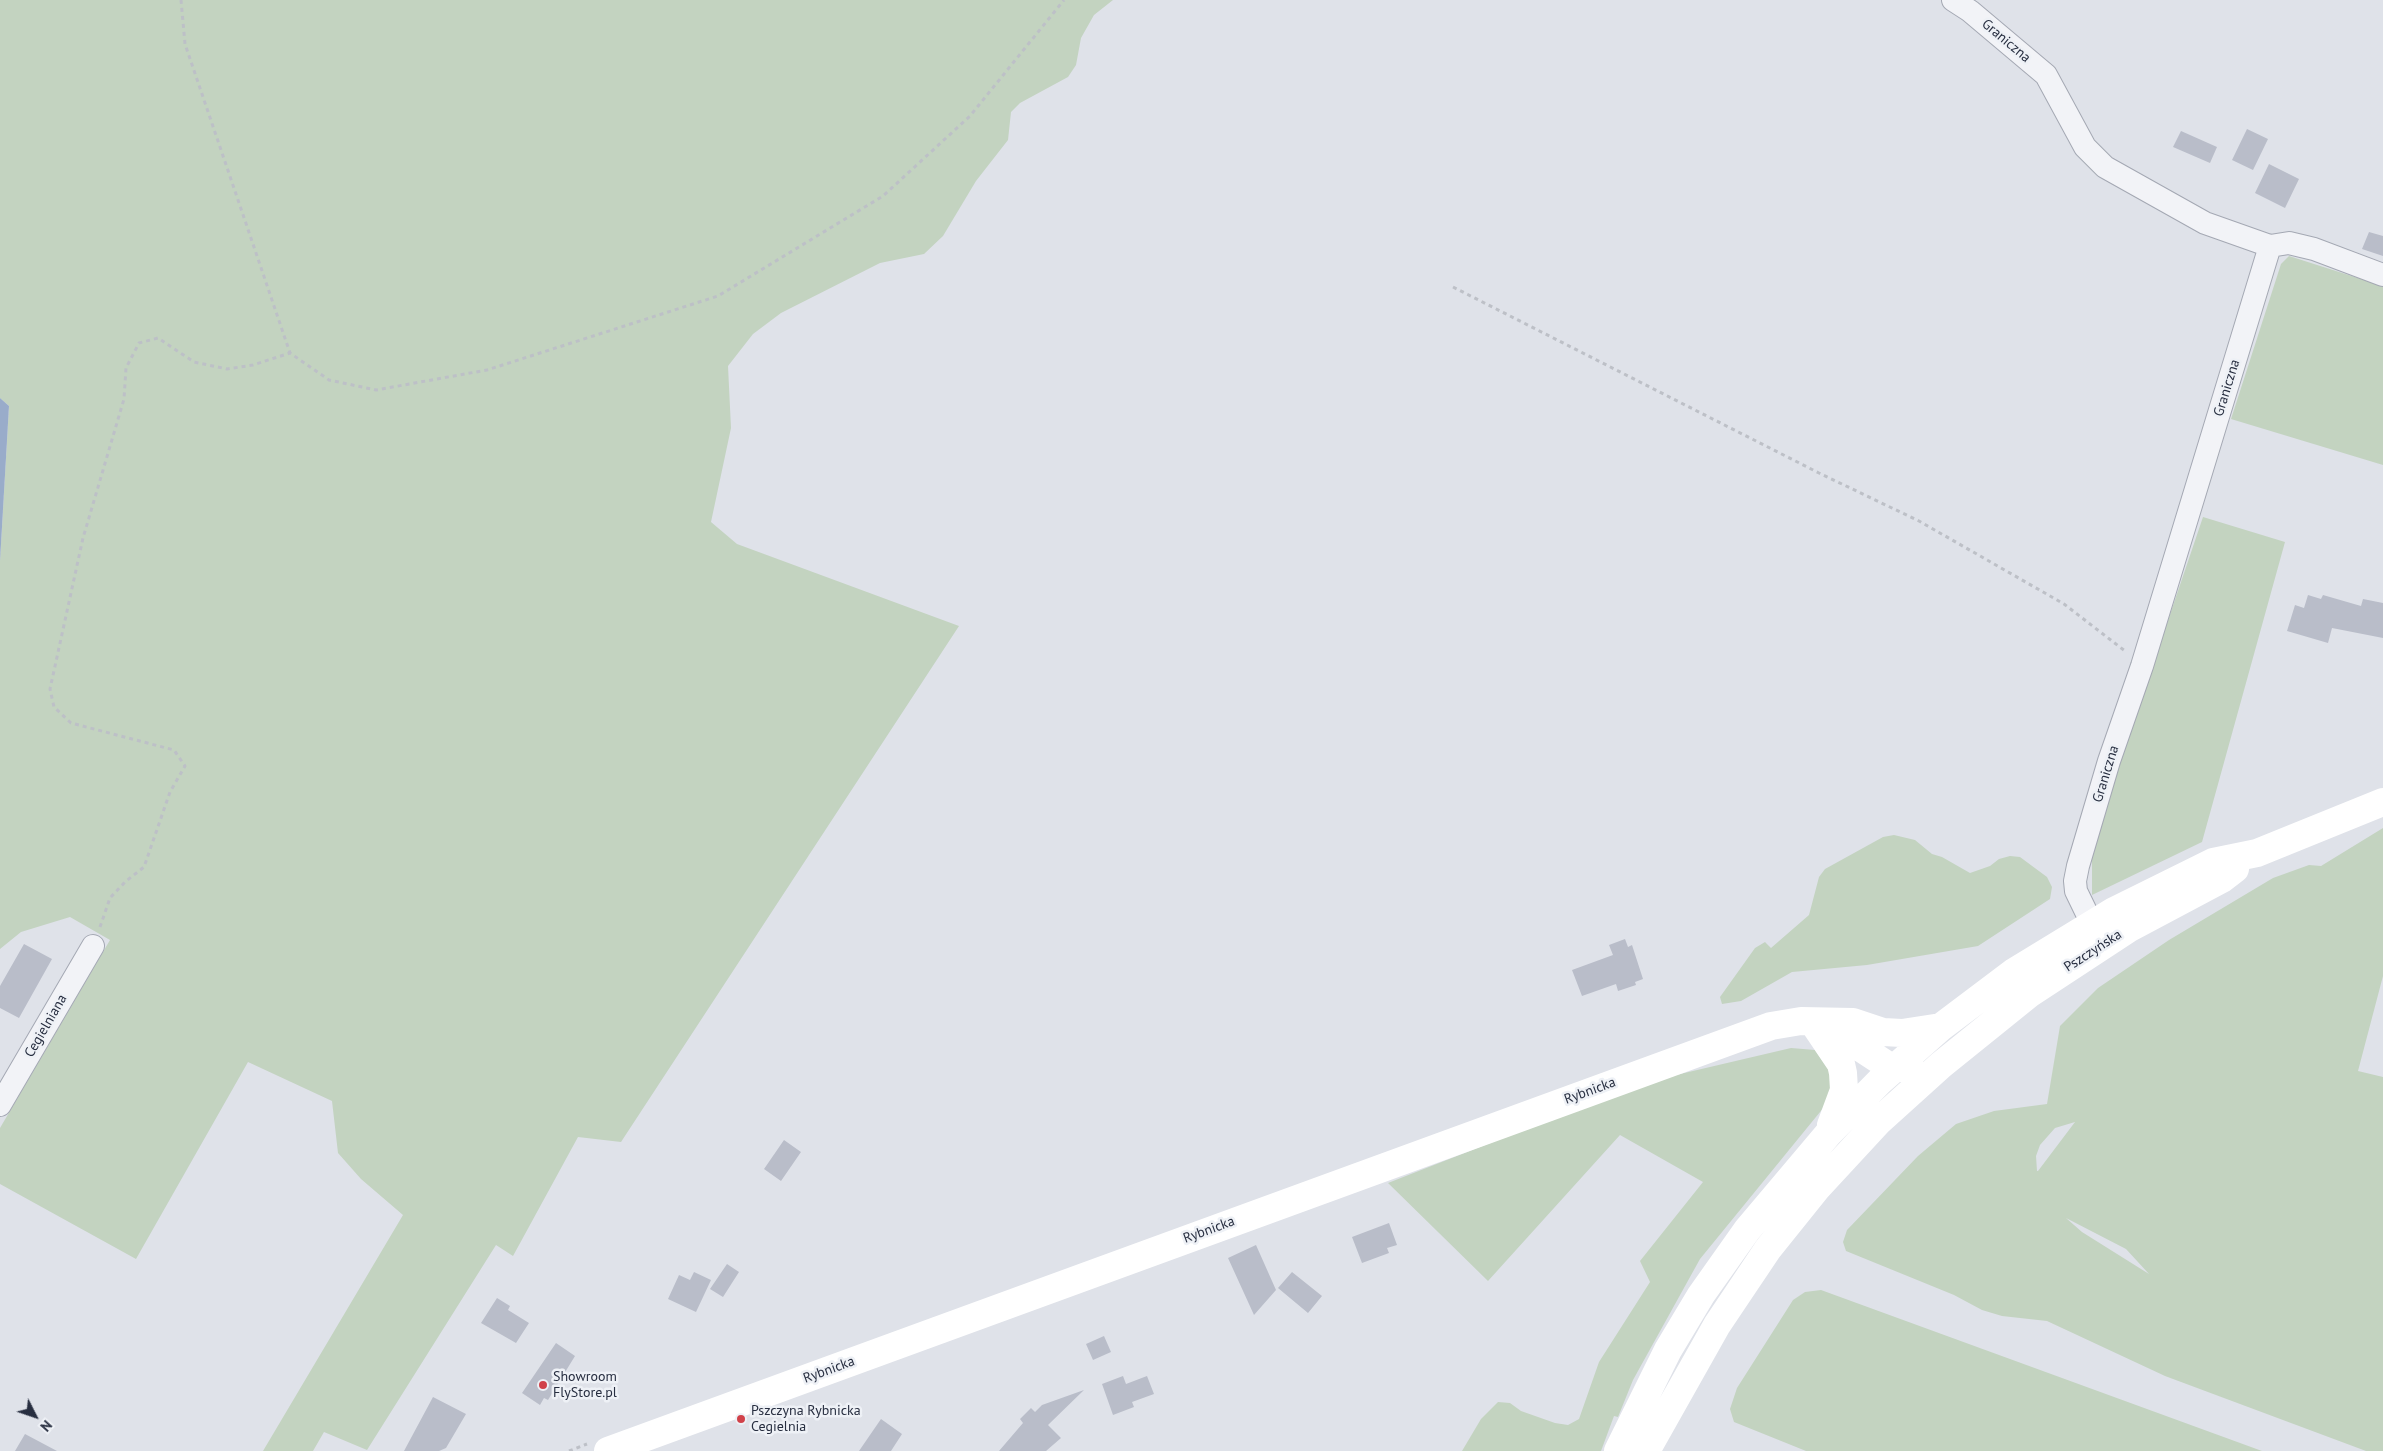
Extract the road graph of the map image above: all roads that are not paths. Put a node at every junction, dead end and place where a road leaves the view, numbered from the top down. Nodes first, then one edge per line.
1 (1953, 0) edge
2 (2270, 246) junction
3 (2383, 275) edge
4 (2383, 802) edge
5 (2257, 853) junction
6 (2092, 924) junction
7 (93, 946) road end
8 (1813, 1022) junction
9 (1941, 1027) junction
10 (1873, 1029) junction
11 (1940, 1066) junction
12 (1896, 1067) junction
13 (0, 1105) edge
14 (1879, 1121) junction
15 (1828, 1134) junction
16 (612, 1450) edge
17 (1618, 1451) edge
18 (1646, 1451) edge

1 - 2 street, Graniczna
2 - 3 street
2 - 6 street, Graniczna
4 - 5 main road, Pszczyńska
5 - 6 main road, Pszczyńska
5 - 11 main road, Pszczyńska
6 - 9 main road, Pszczyńska
7 - 13 street, Cegielniana
8 - 10 main road, Rybnicka
8 - 12 main road, Rybnicka
8 - 15 main road
8 - 16 main road, Rybnicka
9 - 10 main road, Rybnicka
9 - 12 main road, Pszczyńska
10 - 12 main road
11 - 12 main road, Rybnicka
11 - 14 main road, Pszczyńska
12 - 14 main road
12 - 15 main road, Pszczyńska
14 - 18 main road
15 - 17 main road, Pszczyńska

